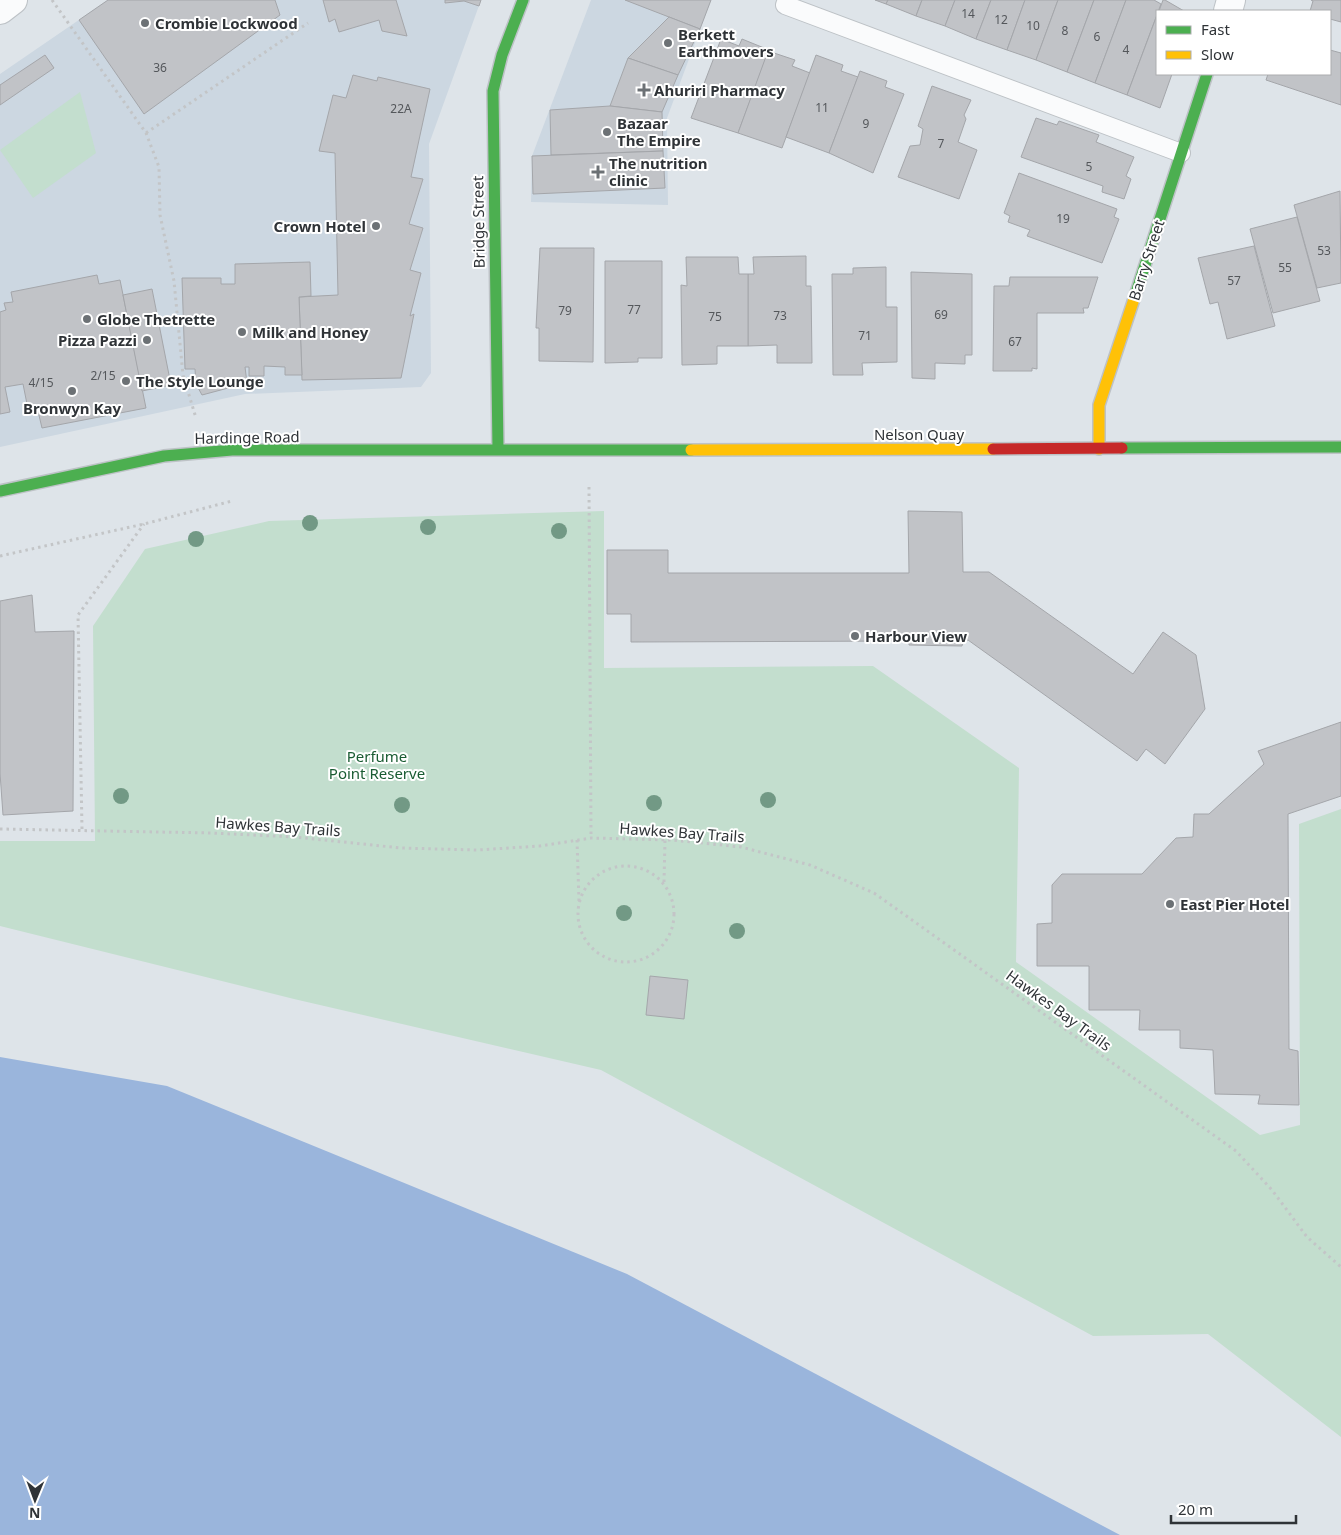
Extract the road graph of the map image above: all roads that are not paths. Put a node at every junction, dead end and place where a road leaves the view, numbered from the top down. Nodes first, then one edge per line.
1 (13, 0) edge
2 (523, 0) edge
3 (787, 0) edge
4 (0, 10) edge
5 (1207, 75) edge
6 (1181, 153) junction
7 (1341, 447) edge
8 (1099, 449) junction
9 (498, 450) junction
10 (0, 491) edge

1 - 4 street
2 - 9 street, Bridge Street
3 - 6 lane
5 - 6 street, Barry Street
6 - 8 street, Barry Street
7 - 8 street, Nelson Quay
8 - 9 street, Nelson Quay
9 - 10 street, Hardinge Road

